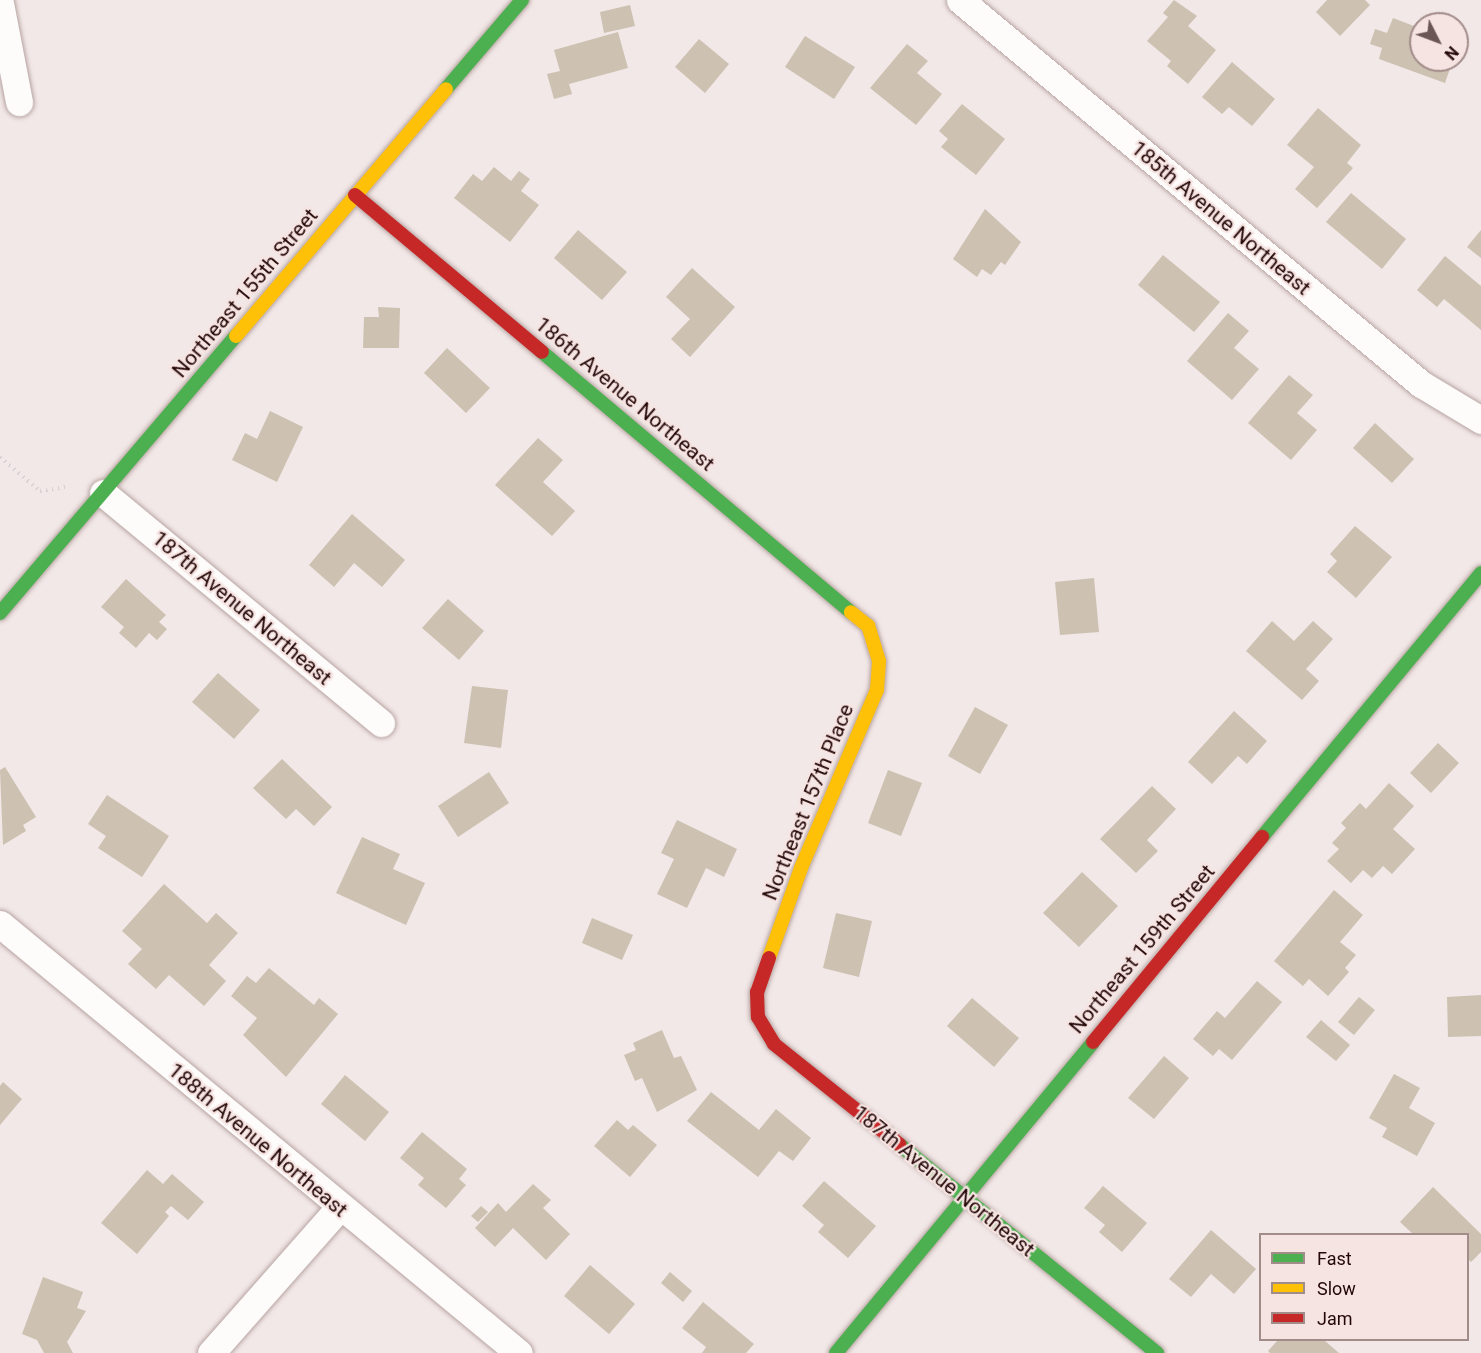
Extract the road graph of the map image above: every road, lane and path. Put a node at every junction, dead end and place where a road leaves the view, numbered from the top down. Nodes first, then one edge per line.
1 (522, 0) edge
2 (0, 3) edge
3 (964, 4) edge
4 (19, 102) dead end
5 (355, 195) junction
6 (1481, 420) edge
7 (0, 457) edge
8 (78, 479) dead end
9 (104, 493) junction
10 (1481, 573) edge
11 (0, 613) edge
12 (868, 626) joint
13 (381, 723) dead end
14 (0, 924) edge
15 (757, 992) joint
16 (962, 1196) junction
17 (339, 1208) junction
18 (211, 1353) edge
19 (519, 1353) edge
20 (836, 1353) edge
21 (1157, 1353) edge

1 - 5 street, Northeast 155th Street
2 - 4 street
3 - 6 street, 185th Avenue Northeast
5 - 9 street, Northeast 155th Street
5 - 12 street, 186th Avenue Northeast
7 - 8 path
9 - 11 street, Northeast 155th Street
9 - 13 street, 187th Avenue Northeast
10 - 16 street, Northeast 159th Street
12 - 15 street, Northeast 157th Place
14 - 17 street, 188th Avenue Northeast
15 - 16 street, 187th Avenue Northeast
16 - 20 street, Northeast 159th Street
16 - 21 street, 187th Avenue Northeast
17 - 18 street
17 - 19 street, 188th Avenue Northeast

